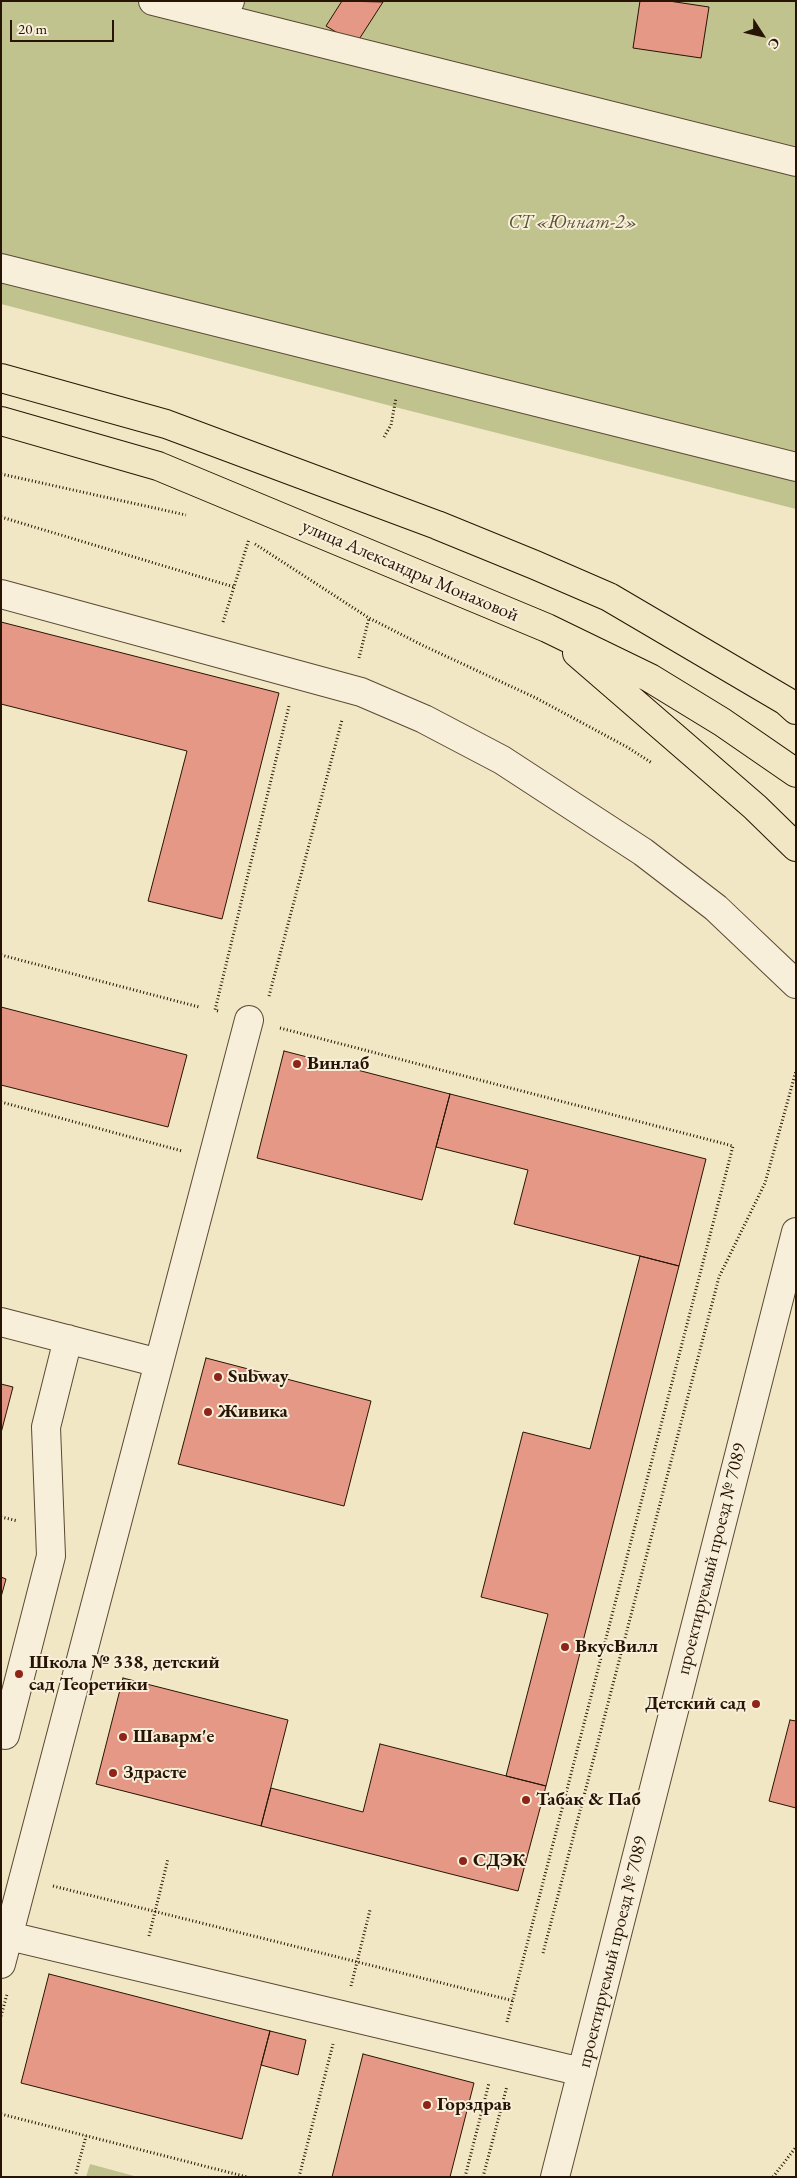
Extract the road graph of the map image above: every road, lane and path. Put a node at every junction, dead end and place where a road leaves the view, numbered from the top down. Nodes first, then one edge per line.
1 (153, 1) edge
2 (226, 10) edge
3 (796, 162) edge
4 (1, 268) edge
5 (401, 368) junction
6 (1, 378) edge
7 (1, 421) edge
8 (384, 437) dead end
9 (796, 468) edge
10 (1, 474) edge
11 (195, 516) dead end
12 (1, 517) edge
13 (240, 534) dead end
14 (249, 539) junction
15 (234, 588) junction
16 (1, 594) edge
17 (547, 628) junction
18 (214, 652) junction
19 (291, 697) dead end
20 (792, 705) edge
21 (659, 768) dead end
22 (796, 773) edge
23 (796, 848) edge
24 (1, 955) edge
25 (796, 984) edge
26 (199, 1007) dead end
27 (249, 1020) junction
28 (796, 1072) edge
29 (1, 1102) edge
30 (212, 1159) junction
31 (796, 1232) edge
32 (1, 1322) edge
33 (68, 1339) junction
34 (158, 1363) junction
35 (1, 1734) edge
36 (168, 1859) dead end
37 (24, 1878) junction
38 (370, 1910) dead end
39 (155, 1911) junction
40 (5, 1935) edge
41 (543, 1953) dead end
42 (357, 1962) junction
43 (1, 1964) edge
44 (141, 1967) junction
45 (344, 2016) junction
46 (506, 2054) junction
47 (582, 2072) junction
48 (1, 2114) edge
49 (86, 2136) junction
50 (796, 2147) edge
51 (231, 2175) edge
52 (75, 2177) edge
53 (247, 2177) edge
54 (298, 2177) edge
55 (465, 2177) edge
56 (484, 2177) edge
57 (554, 2177) edge
58 (773, 2177) edge

1 - 2 street
2 - 3 street
4 - 5 street
5 - 8 path
5 - 9 street
6 - 20 main road
7 - 17 main road, улица Александры Монаховой
10 - 11 path
12 - 15 path
13 - 14 path
14 - 15 path
14 - 21 path
15 - 18 path
16 - 18 street
17 - 22 main road, улица Александры Монаховой
17 - 23 main road
18 - 25 street
19 - 27 path
24 - 26 path
27 - 30 street
27 - 42 path
28 - 41 path
29 - 30 path
30 - 34 street
31 - 47 street, проектируемый проезд № 7089
32 - 33 street
33 - 34 street
33 - 35 street
34 - 37 street
36 - 39 path
37 - 39 path
37 - 40 street
38 - 42 path
39 - 42 path
39 - 44 path
40 - 43 street
40 - 44 street
42 - 45 path
44 - 45 street
45 - 46 street
45 - 54 path
46 - 47 street
46 - 55 path
46 - 56 path
47 - 57 street, проектируемый проезд № 7089
48 - 49 path
49 - 51 path
49 - 52 path
50 - 58 path
51 - 53 path

